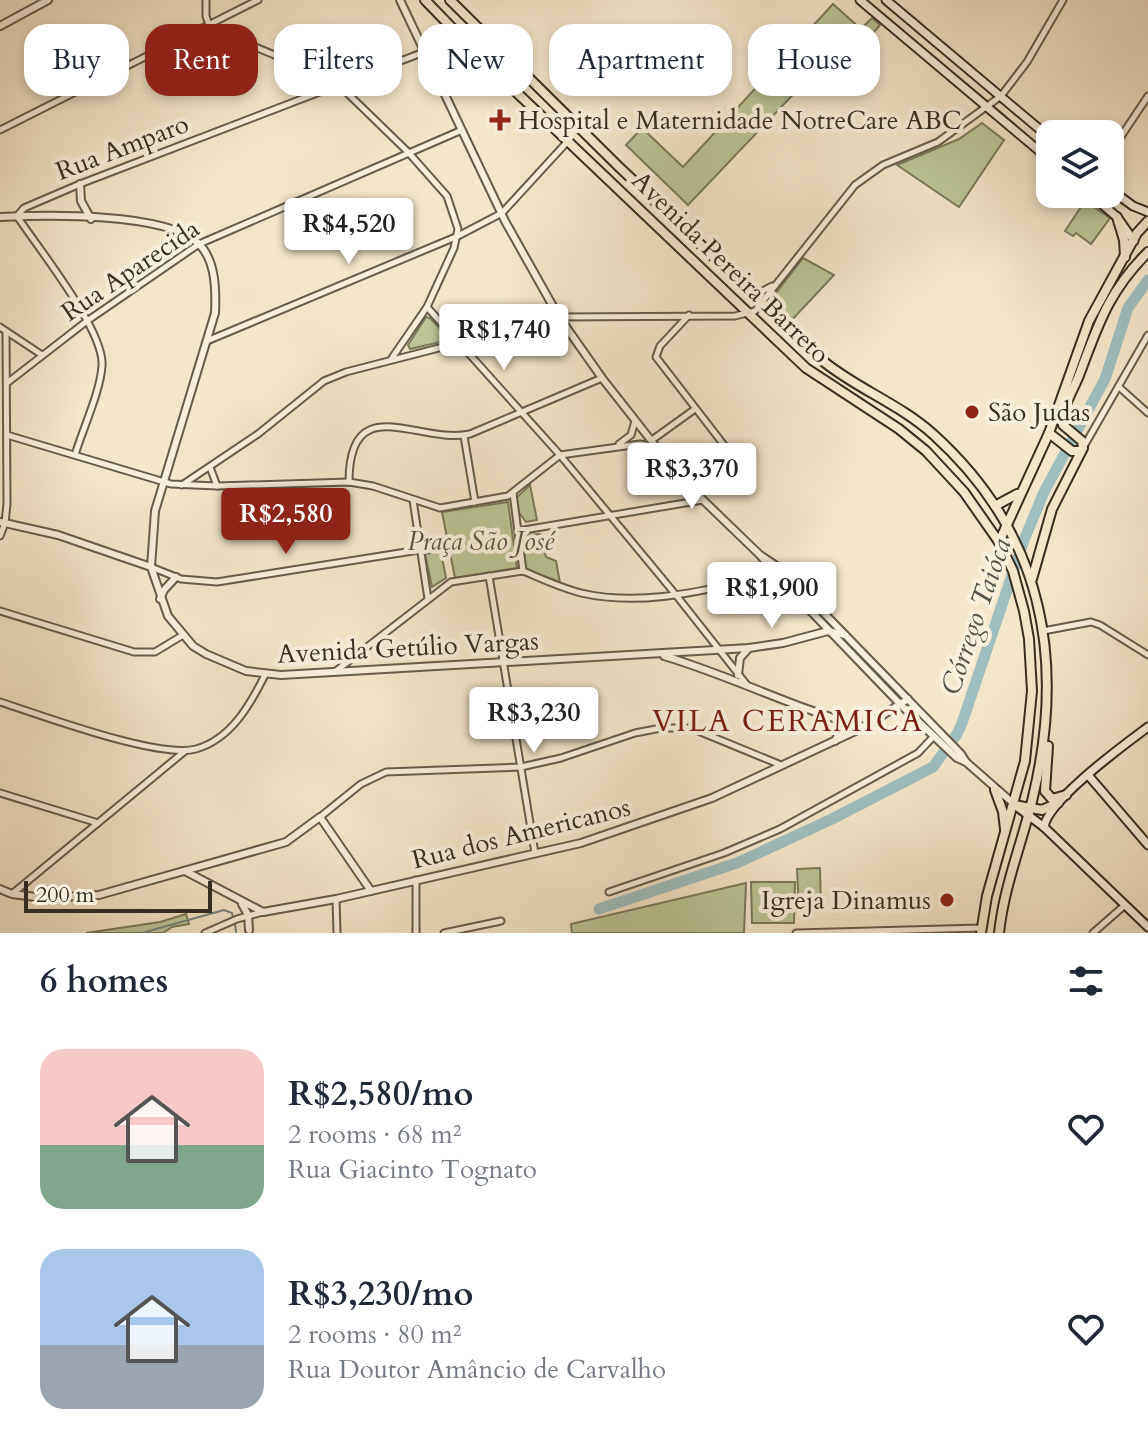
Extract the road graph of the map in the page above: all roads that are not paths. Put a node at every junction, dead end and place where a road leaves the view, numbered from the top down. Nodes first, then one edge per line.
1 (48, 0) edge
2 (206, 0) edge
3 (258, 0) edge
4 (425, 0) edge
5 (450, 0) edge
6 (860, 0) edge
7 (886, 0) edge
8 (1063, 0) edge
9 (401, 2) edge
10 (208, 24) edge
11 (212, 24) edge
12 (0, 26) edge
13 (418, 39) edge
14 (145, 58) edge
15 (313, 96) edge
16 (350, 96) edge
17 (445, 96) edge
18 (1001, 96) junction
19 (1148, 96) edge
20 (987, 107) junction
21 (1036, 126) edge
22 (0, 130) edge
23 (462, 130) junction
24 (1124, 132) edge
25 (569, 140) junction
26 (1036, 148) edge
27 (408, 152) junction
28 (80, 184) junction
29 (1124, 199) edge
30 (1106, 208) edge
31 (1148, 212) edge
32 (502, 213) junction
33 (17, 216) junction
34 (0, 217) edge
35 (1117, 217) junction
36 (91, 219) junction
37 (1148, 221) edge
38 (458, 236) junction
39 (1134, 241) junction
40 (199, 244) junction
41 (1148, 250) edge
42 (1125, 258) junction
43 (776, 283) junction
44 (752, 296) junction
45 (761, 305) junction
46 (427, 307) junction
47 (748, 314) junction
48 (689, 315) junction
49 (559, 317) junction
50 (87, 321) junction
51 (0, 327) edge
52 (6, 332) junction
53 (1148, 335) edge
54 (207, 341) junction
55 (458, 342) junction
56 (1145, 346) edge
57 (42, 355) junction
58 (392, 359) junction
59 (602, 378) junction
60 (7, 383) junction
61 (1119, 387) junction
62 (695, 409) junction
63 (520, 413) junction
64 (1148, 413) edge
65 (635, 420) junction
66 (1049, 433) junction
67 (7, 435) junction
68 (464, 436) junction
69 (652, 440) junction
70 (1081, 444) junction
71 (615, 446) junction
72 (657, 448) junction
73 (75, 455) junction
74 (560, 455) junction
75 (734, 458) dead end
76 (210, 467) junction
77 (349, 482) junction
78 (162, 483) junction
79 (182, 485) junction
80 (217, 486) junction
81 (1020, 490) junction
82 (513, 493) junction
83 (413, 500) junction
84 (703, 500) junction
85 (475, 502) junction
86 (995, 506) junction
87 (609, 517) junction
88 (3, 523) edge
89 (1006, 524) junction
90 (518, 531) junction
91 (0, 536) edge
92 (999, 542) junction
93 (419, 550) junction
94 (151, 567) junction
95 (523, 571) junction
96 (778, 572) junction
97 (489, 576) junction
98 (176, 577) junction
99 (1032, 580) junction
100 (676, 595) junction
101 (160, 599) junction
102 (428, 599) junction
103 (0, 611) edge
104 (828, 631) junction
105 (1043, 631) junction
106 (183, 635) junction
107 (845, 635) junction
108 (749, 648) junction
109 (720, 650) junction
110 (656, 654) junction
111 (1148, 655) edge
112 (502, 663) junction
113 (335, 672) junction
114 (265, 675) junction
115 (738, 675) junction
116 (747, 685) junction
117 (908, 699) junction
118 (0, 702) edge
119 (901, 705) junction
120 (838, 720) junction
121 (1046, 724) junction
122 (864, 727) junction
123 (1147, 730) edge
124 (934, 736) junction
125 (835, 741) junction
126 (947, 744) junction
127 (186, 750) junction
128 (781, 765) junction
129 (521, 767) junction
130 (1088, 775) junction
131 (995, 790) junction
132 (0, 793) edge
133 (1066, 795) junction
134 (1058, 803) junction
135 (1014, 805) junction
136 (1029, 812) junction
137 (320, 817) junction
138 (98, 823) junction
139 (1044, 827) junction
140 (1004, 838) junction
141 (1148, 845) edge
142 (535, 853) junction
143 (185, 871) junction
144 (416, 880) junction
145 (0, 889) edge
146 (371, 891) junction
147 (609, 892) dead end
148 (12, 894) junction
149 (336, 899) junction
150 (241, 902) junction
151 (1125, 905) junction
152 (263, 912) junction
153 (248, 915) junction
154 (501, 921) dead end
155 (1146, 922) edge
156 (928, 931) edge
157 (981, 931) edge
158 (248, 932) edge
159 (205, 933) edge
160 (337, 933) edge
161 (416, 933) edge
162 (444, 933) edge
163 (796, 933) edge
164 (999, 933) edge
165 (1093, 933) edge

1 - 12 street
2 - 10 street
3 - 11 street
4 - 25 main road, Avenida Pereira Barreto
5 - 44 main road, Avenida Pereira Barreto
6 - 20 main road
7 - 18 main road
8 - 18 street
9 - 13 street
14 - 22 street
15 - 28 street, Rua Amparo
16 - 27 street
17 - 23 street
18 - 20 street
18 - 21 main road
19 - 24 street
20 - 26 main road
20 - 43 street
23 - 27 street, Rua Aparecida
23 - 32 street
25 - 32 street
25 - 47 main road, Avenida Pereira Barreto
27 - 38 street
27 - 40 street, Rua Aparecida
28 - 33 street, Rua Amparo
28 - 36 street
29 - 31 main road
30 - 35 main road
32 - 38 street
32 - 49 street
33 - 34 street
33 - 36 street
33 - 50 street
35 - 39 main road
35 - 42 main road
36 - 40 street
37 - 39 main road
38 - 46 street
38 - 54 street
39 - 41 main road
39 - 42 main road
40 - 50 street, Rua Aparecida
40 - 54 street, Avenida Getúlio Vargas
41 - 70 main road
42 - 66 main road
43 - 44 street
43 - 45 street
44 - 45 main road, Avenida Pereira Barreto
45 - 47 street
45 - 86 main road, Avenida Pereira Barreto
46 - 55 street
46 - 58 street
47 - 48 street
47 - 92 main road, Avenida Pereira Barreto
48 - 49 street
48 - 62 street
49 - 55 street
49 - 59 street
50 - 57 street, Rua Aparecida
50 - 73 street
51 - 52 street
52 - 57 street
52 - 60 street
53 - 56 street
54 - 78 street, Avenida Getúlio Vargas
55 - 58 street
55 - 63 street
56 - 61 street
57 - 60 street, Rua Aparecida
58 - 76 street
59 - 63 street
59 - 65 street
60 - 67 street
61 - 64 street
61 - 70 street
62 - 69 street
62 - 75 street
63 - 68 street
63 - 74 street
65 - 69 street
65 - 71 street
66 - 70 main road
66 - 81 main road
67 - 73 street
67 - 88 street
68 - 77 street
68 - 85 street
69 - 72 street
70 - 99 main road
71 - 72 street
71 - 74 street
72 - 84 street
73 - 78 street
74 - 82 street
74 - 87 street
76 - 79 street
76 - 80 street
77 - 80 street
77 - 83 street
78 - 79 street
78 - 94 street, Avenida Getúlio Vargas
79 - 80 street
81 - 86 main road
81 - 89 main road
82 - 85 street
82 - 90 street
83 - 85 street
83 - 93 street
84 - 87 street
84 - 96 street
86 - 89 main road, Avenida Pereira Barreto
87 - 90 street
87 - 100 street
88 - 91 street
88 - 94 street
89 - 92 main road
89 - 99 main road, Avenida Pereira Barreto
90 - 95 street
92 - 135 main road, Avenida Pereira Barreto
93 - 98 street
93 - 102 street
94 - 98 street
94 - 101 street, Avenida Getúlio Vargas
95 - 97 street
95 - 100 street
96 - 100 street
96 - 104 street
96 - 107 street
97 - 102 street
97 - 112 street
98 - 101 street
99 - 105 main road, Avenida Pereira Barreto
100 - 109 street
101 - 106 street, Avenida Getúlio Vargas
102 - 113 street
103 - 106 street
104 - 107 street
104 - 108 street, Avenida Getúlio Vargas
104 - 119 street
105 - 111 street
105 - 121 main road, Avenida Pereira Barreto
106 - 114 street, Avenida Getúlio Vargas
107 - 117 street
108 - 109 street, Avenida Getúlio Vargas
108 - 115 street
109 - 110 street, Avenida Getúlio Vargas
109 - 115 street
110 - 112 street, Avenida Getúlio Vargas
110 - 116 street
112 - 113 street, Avenida Getúlio Vargas
112 - 129 street
113 - 114 street, Avenida Getúlio Vargas
114 - 127 street
115 - 116 street
116 - 120 street
117 - 119 street, Rua dos Americanos
117 - 126 street
118 - 127 street
119 - 122 street, Rua dos Americanos
119 - 124 street
120 - 122 street
120 - 125 street
121 - 133 main road
121 - 136 main road, Avenida Pereira Barreto
122 - 125 street, Rua dos Americanos
123 - 130 main road
124 - 126 street
124 - 147 street
125 - 128 street, Rua dos Americanos
126 - 131 street
127 - 138 street
128 - 129 street
128 - 142 street, Rua dos Americanos
129 - 137 street
129 - 142 street
130 - 133 main road
130 - 141 main road
131 - 135 street
131 - 140 main road
132 - 138 street
133 - 134 main road
134 - 136 main road
134 - 139 main road
135 - 136 main road
135 - 140 main road, Avenida Pereira Barreto
136 - 139 main road
136 - 164 main road, Avenida Pereira Barreto
137 - 143 street
137 - 146 street
138 - 148 street
139 - 151 main road
140 - 157 main road, Avenida Pereira Barreto
142 - 144 street, Rua dos Americanos
143 - 148 street
143 - 150 street
144 - 146 street, Rua dos Americanos
144 - 161 street
145 - 148 street
146 - 149 street, Rua dos Americanos
149 - 152 street, Rua dos Americanos
149 - 160 street
150 - 152 street
150 - 153 street
151 - 155 main road
151 - 165 street
152 - 153 street
152 - 158 street
153 - 158 street
153 - 159 street
154 - 162 street
156 - 157 street
156 - 163 street

